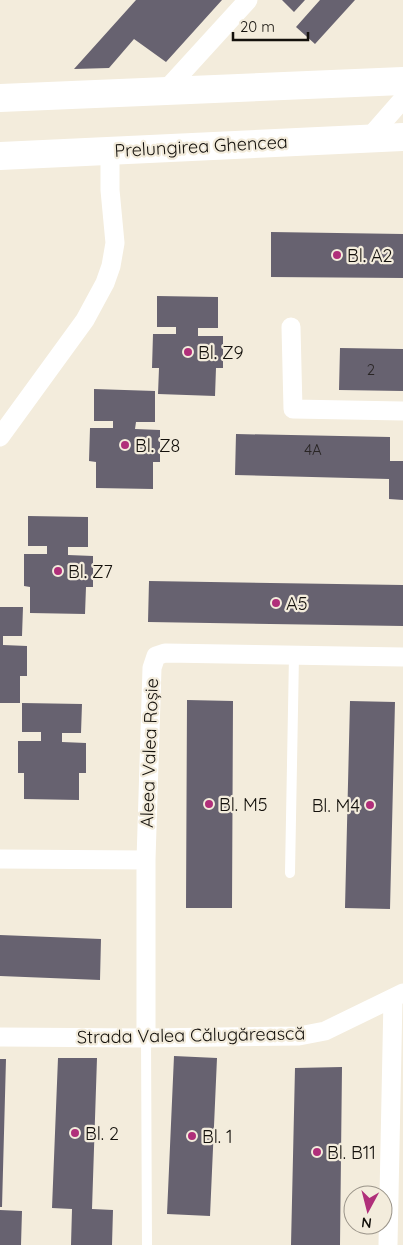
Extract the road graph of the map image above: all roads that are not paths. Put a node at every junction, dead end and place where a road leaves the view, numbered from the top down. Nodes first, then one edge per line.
1 (248, 0) edge
2 (403, 81) edge
3 (165, 91) junction
4 (0, 98) edge
5 (403, 99) edge
6 (403, 137) edge
7 (368, 139) junction
8 (110, 150) junction
9 (0, 156) edge
10 (291, 327) dead end
11 (403, 411) edge
12 (3, 430) edge
13 (294, 655) junction
14 (403, 657) edge
15 (0, 859) edge
16 (146, 860) junction
17 (290, 873) dead end
18 (398, 996) edge
19 (0, 1037) edge
20 (146, 1038) junction
21 (147, 1245) edge
22 (388, 1245) edge

1 - 3 street
2 - 3 main road
3 - 4 main road
5 - 7 street
6 - 7 main road, Prelungirea Ghencea
7 - 8 main road, Prelungirea Ghencea
8 - 9 main road, Prelungirea Ghencea
8 - 12 street
10 - 11 street
13 - 14 street, Aleea Valea Roșie
13 - 16 street, Aleea Valea Roșie
13 - 17 lane
15 - 16 street
16 - 20 street, Aleea Valea Roșie
18 - 20 street, Strada Valea Călugărească
18 - 22 street
19 - 20 street, Strada Valea Călugărească
20 - 21 lane

